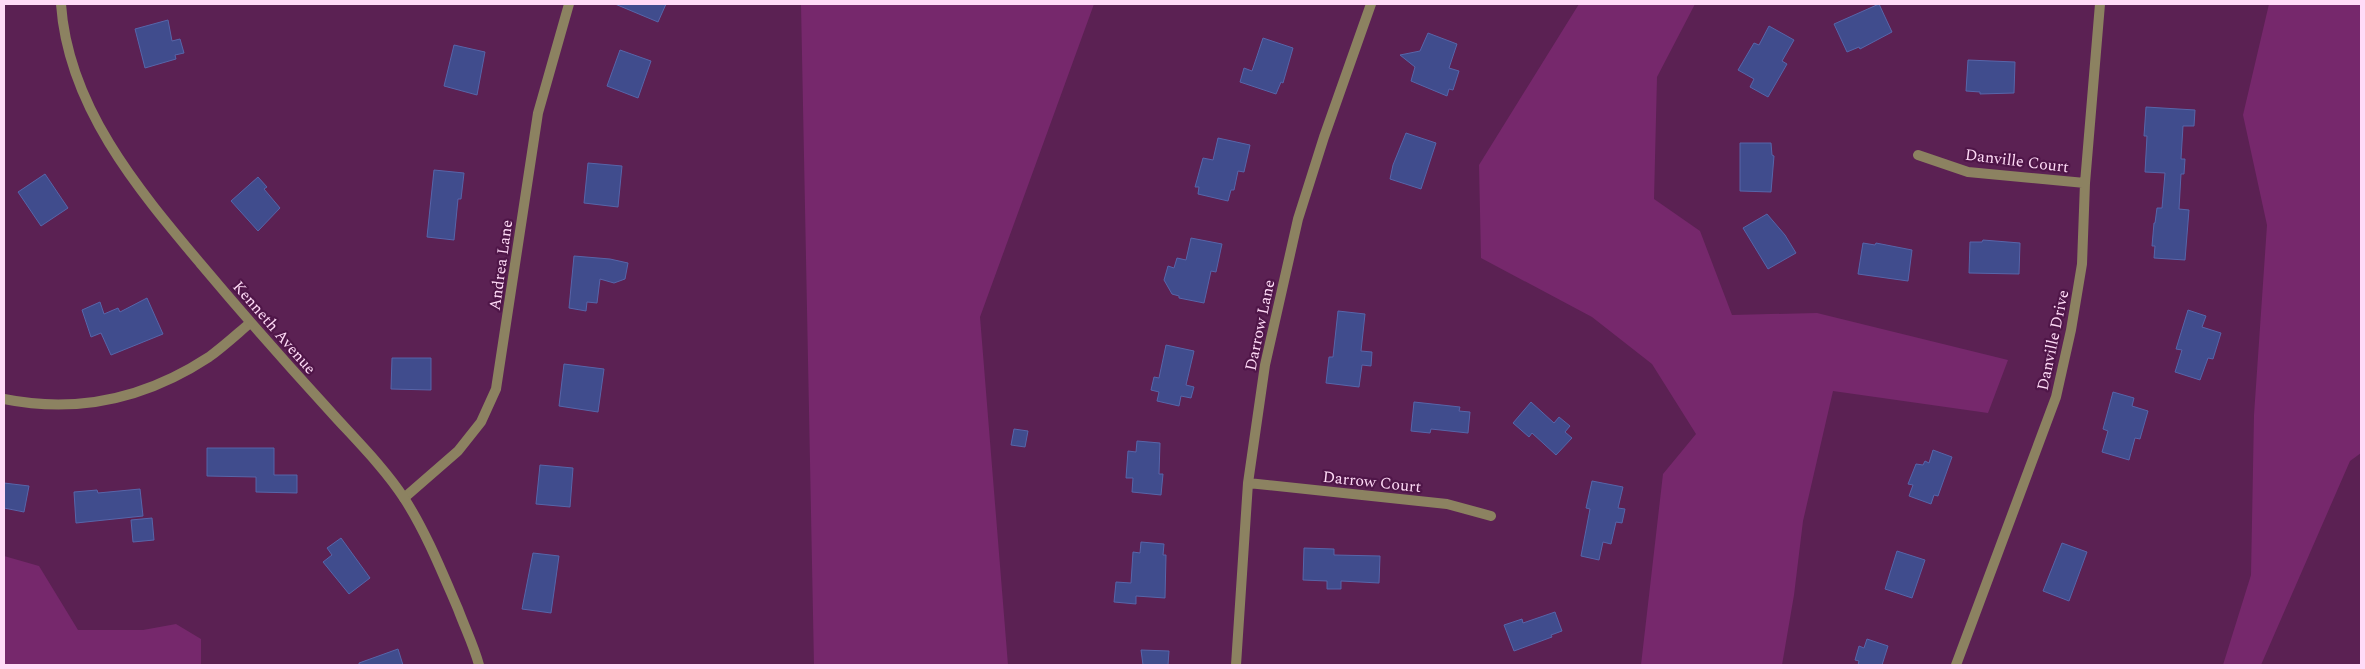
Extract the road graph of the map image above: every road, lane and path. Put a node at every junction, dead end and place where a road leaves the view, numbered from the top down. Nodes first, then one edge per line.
1 (61, 4) edge
2 (569, 4) edge
3 (1371, 4) edge
4 (2100, 4) edge
5 (1918, 155) dead end
6 (2085, 183) junction
7 (250, 323) junction
8 (4, 399) edge
9 (1248, 483) junction
10 (404, 498) junction
11 (1491, 516) dead end
12 (479, 665) edge
13 (1236, 665) edge
14 (1956, 665) edge

1 - 7 street, Kenneth Avenue
2 - 10 street, Andrea Lane
3 - 9 street, Darrow Lane
4 - 6 street, Danville Drive
5 - 6 street, Danville Court
6 - 14 street, Danville Drive
7 - 8 street
7 - 10 street, Kenneth Avenue
9 - 11 street, Darrow Court
9 - 13 street, Darrow Lane
10 - 12 street, Kenneth Avenue

